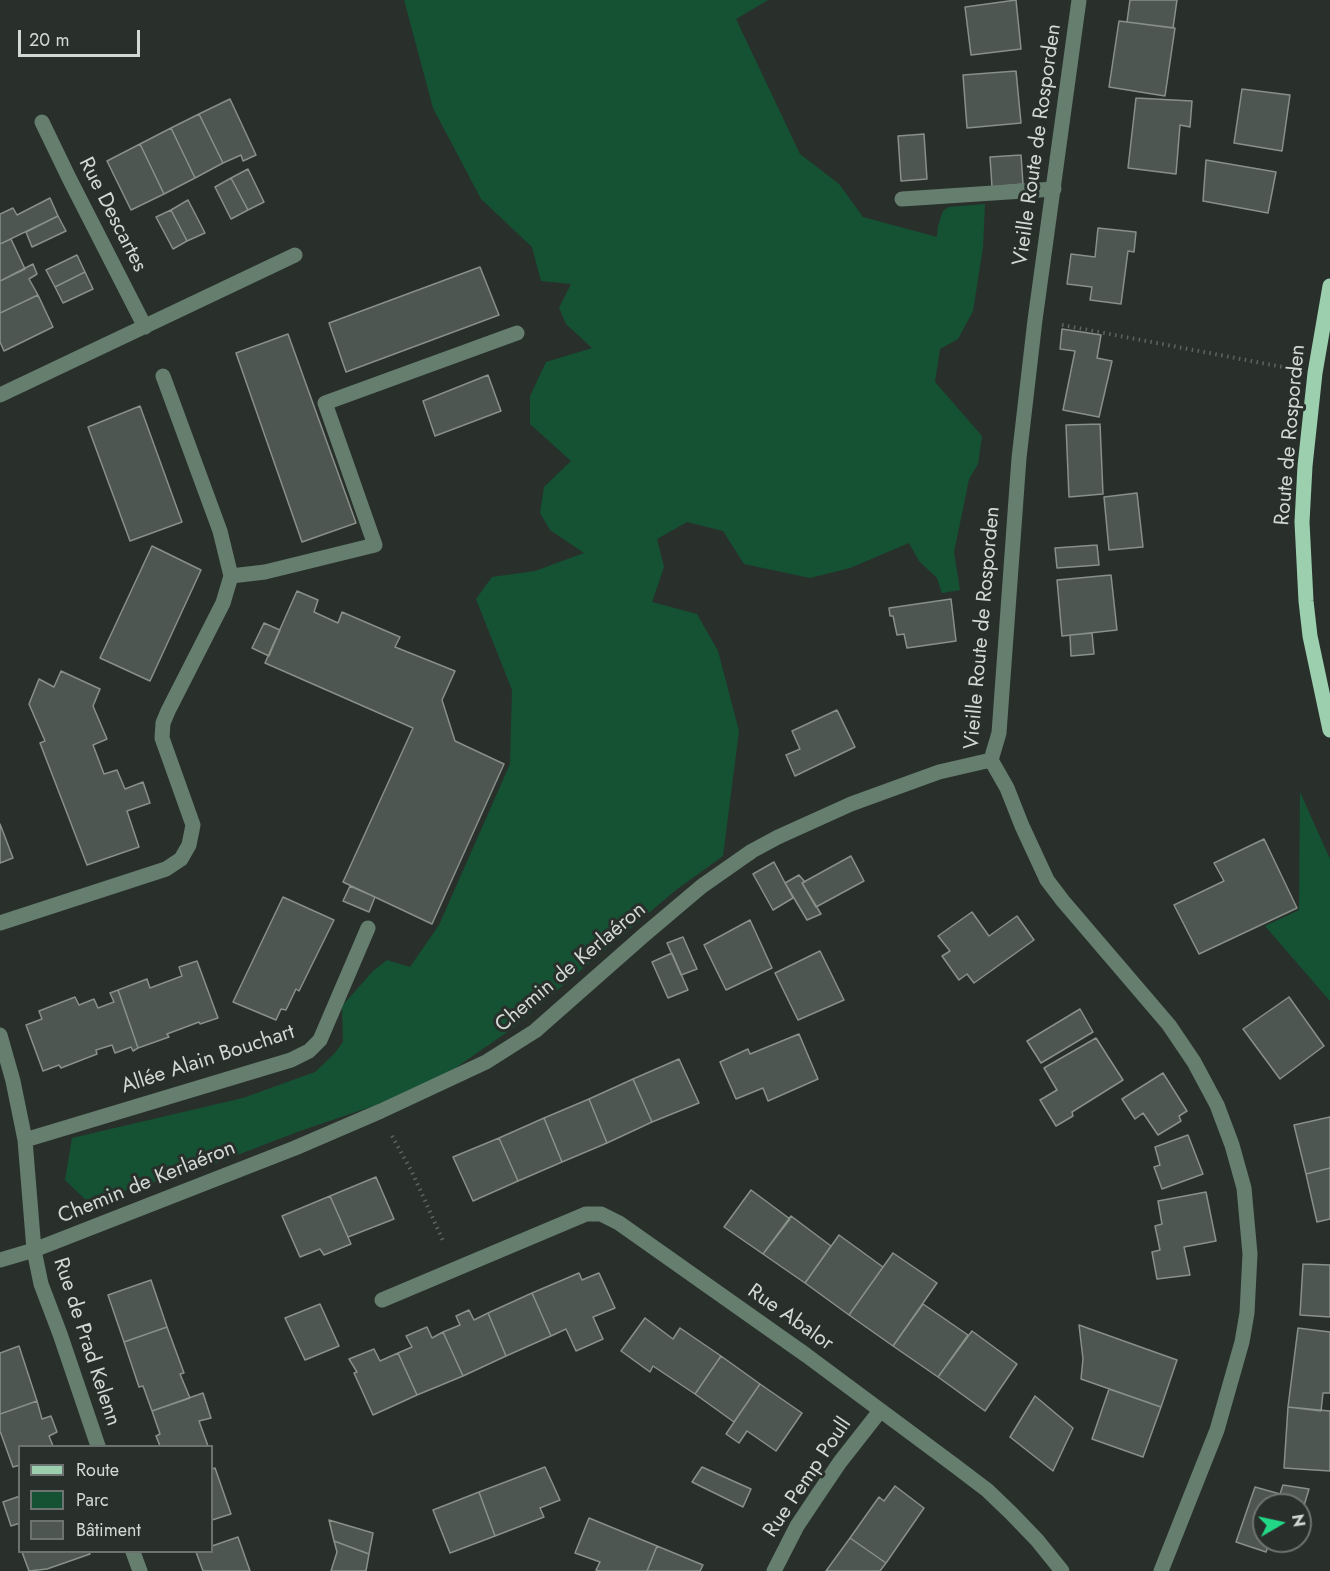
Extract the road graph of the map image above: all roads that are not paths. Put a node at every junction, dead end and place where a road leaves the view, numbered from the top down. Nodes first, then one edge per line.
1 (1079, 0) edge
2 (42, 122) dead end
3 (1054, 189) junction
4 (902, 198) dead end
5 (295, 255) dead end
6 (1330, 286) edge
7 (145, 327) junction
8 (517, 333) dead end
9 (163, 376) dead end
10 (0, 395) edge
11 (231, 576) junction
12 (1330, 730) edge
13 (991, 760) junction
14 (0, 924) edge
15 (368, 928) dead end
16 (0, 1035) edge
17 (25, 1140) junction
18 (34, 1250) junction
19 (0, 1260) edge
20 (382, 1300) dead end
21 (880, 1410) junction
22 (98, 1445) edge
23 (134, 1553) edge
24 (140, 1571) edge
25 (774, 1571) edge
26 (1062, 1571) edge
27 (1161, 1571) edge

1 - 3 street, Vieille Route de Rosporden
2 - 7 street, Rue Descartes
3 - 4 street
3 - 13 street, Vieille Route de Rosporden
5 - 7 street
6 - 12 main road, Route de Rosporden
7 - 10 street
8 - 11 street
9 - 11 street
11 - 14 street
13 - 18 street, Chemin de Kerlaéron
13 - 27 street, Vieille Route de Rosporden
15 - 17 street, Allée Alain Bouchart
16 - 17 street, Rue de Prad Kelenn
17 - 18 street, Rue de Prad Kelenn
18 - 19 street, Chemin de Kerlaéron
18 - 22 street, Rue de Prad Kelenn
20 - 21 street, Rue Abalor
21 - 25 street, Rue Pemp Poull
21 - 26 street, Rue Abalor
23 - 24 street

